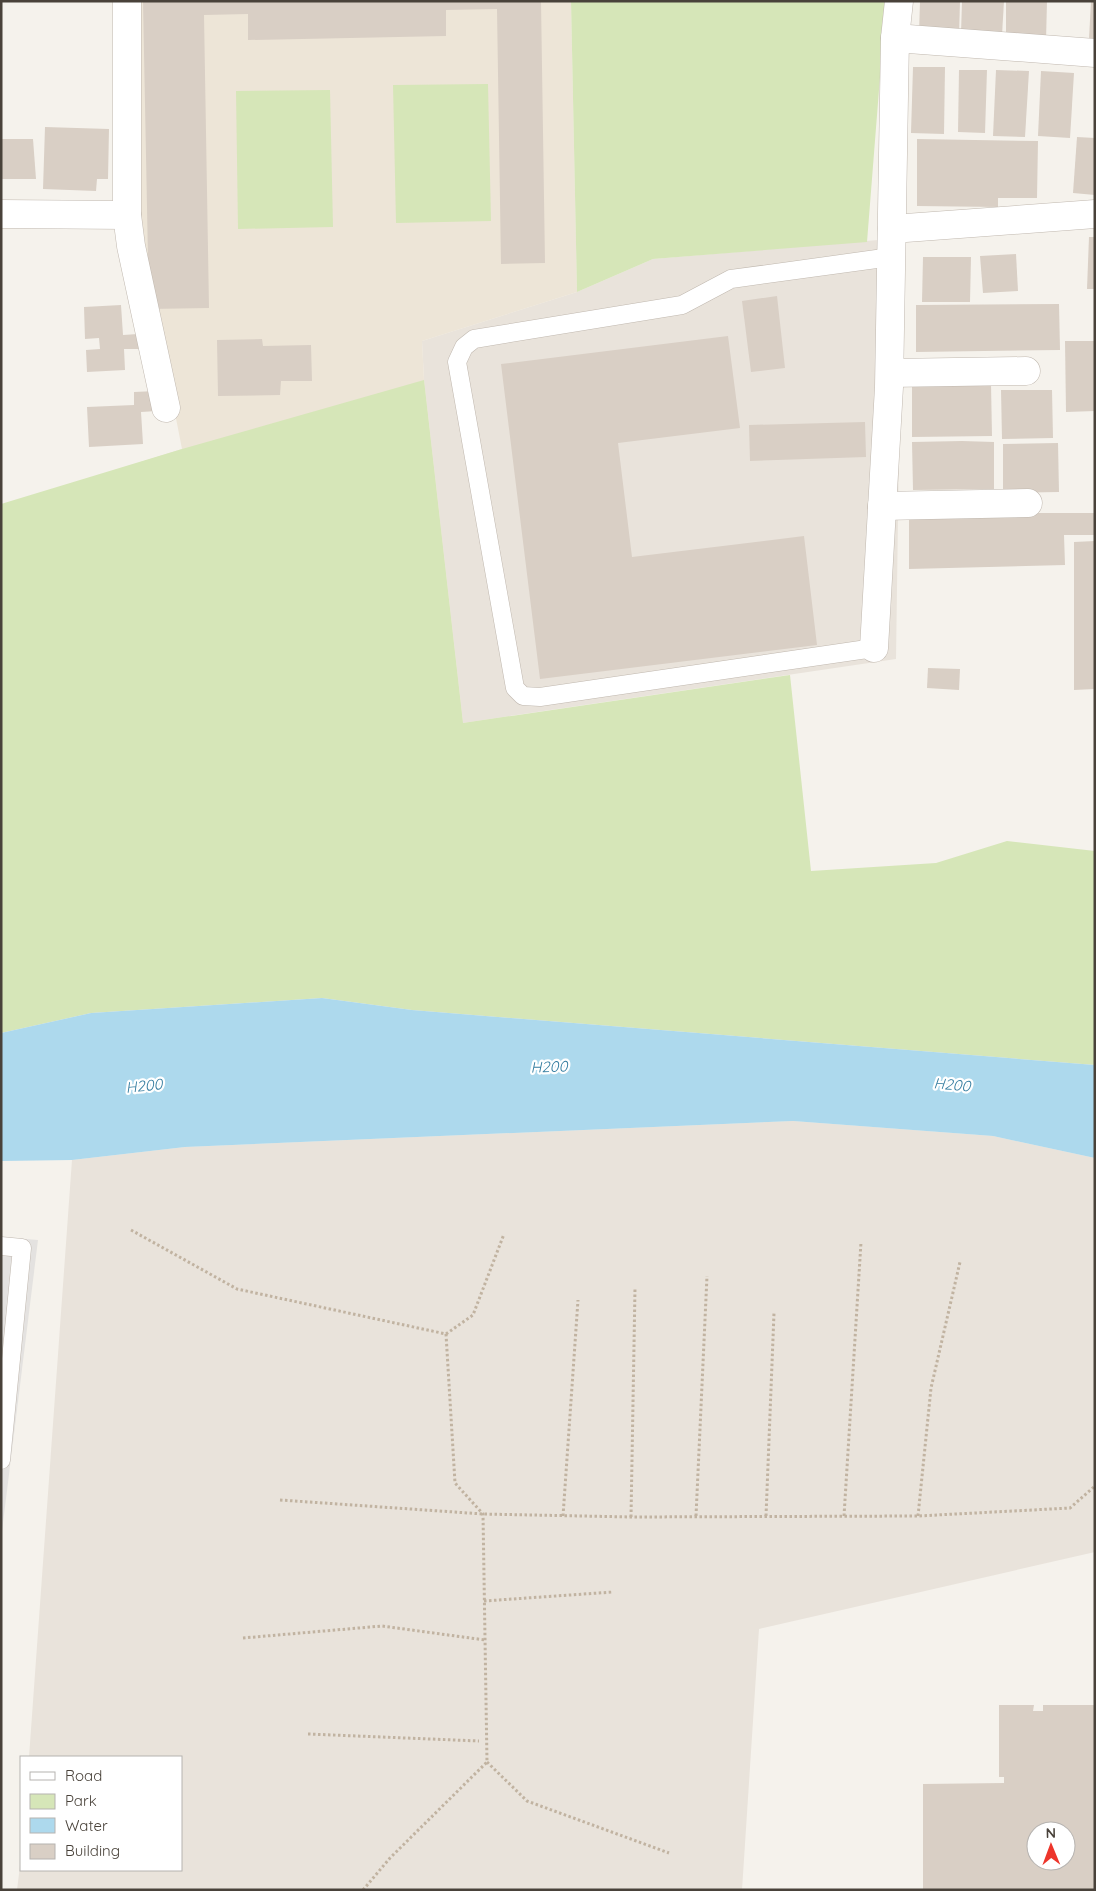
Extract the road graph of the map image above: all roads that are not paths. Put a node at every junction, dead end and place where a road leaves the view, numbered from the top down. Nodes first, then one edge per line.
1 (127, 1) edge
2 (899, 1) edge
3 (895, 38) junction
4 (1095, 53) edge
5 (1, 214) edge
6 (127, 214) junction
7 (1095, 214) edge
8 (892, 229) junction
9 (892, 258) junction
10 (1026, 371) dead end
11 (890, 374) junction
12 (166, 408) dead end
13 (1028, 503) dead end
14 (882, 506) junction
15 (874, 648) joint
16 (1, 1246) edge
17 (1, 1460) edge

1 - 6 street
2 - 3 street
3 - 4 street
3 - 8 street
5 - 6 street
6 - 12 street
7 - 8 street
8 - 9 street
9 - 11 street
9 - 15 lane
10 - 11 street
11 - 14 street
13 - 14 street
14 - 15 street
16 - 17 lane

